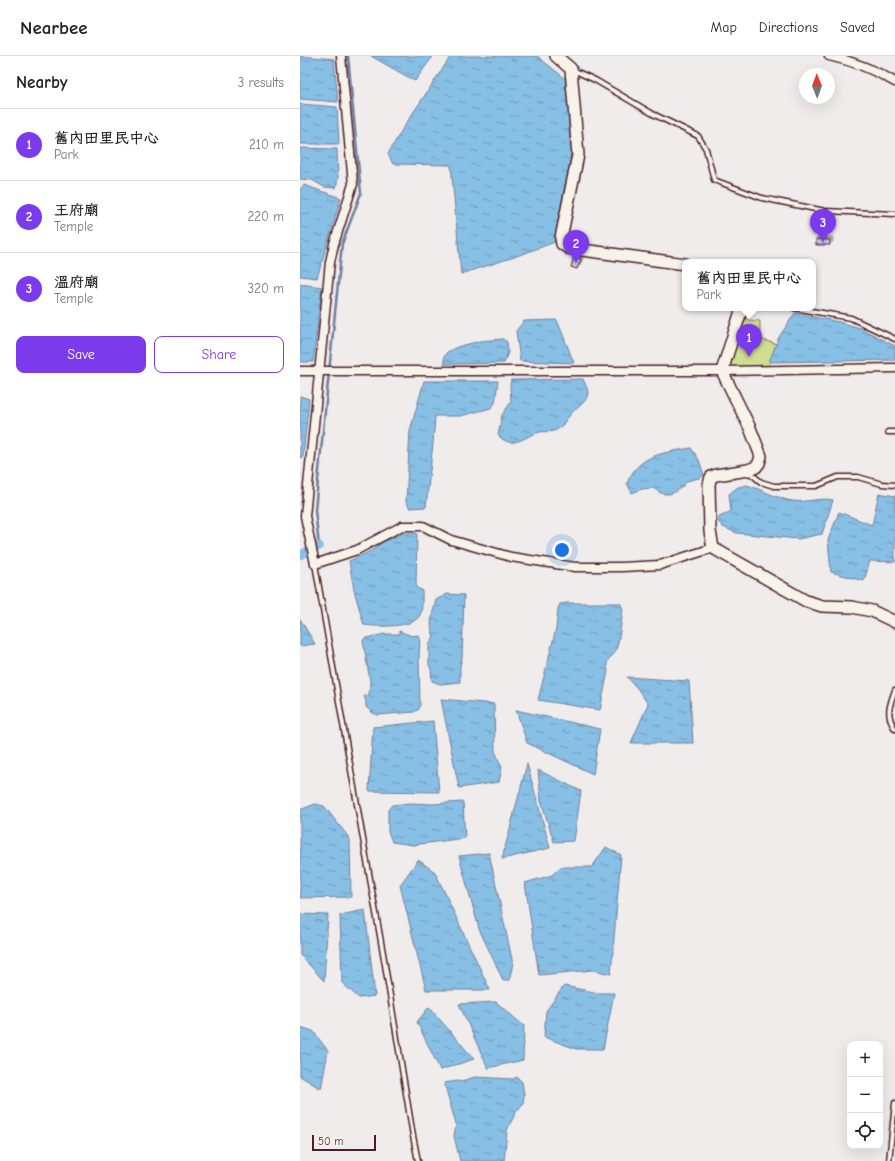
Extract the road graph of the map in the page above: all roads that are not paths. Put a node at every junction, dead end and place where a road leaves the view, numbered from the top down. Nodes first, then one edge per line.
1 (341, 56) edge
2 (556, 56) edge
3 (829, 56) edge
4 (571, 69) junction
5 (895, 82) edge
6 (895, 214) edge
7 (682, 264) edge
8 (741, 311) edge
9 (811, 311) edge
10 (895, 339) edge
11 (895, 368) edge
12 (300, 371) edge
13 (320, 371) junction
14 (722, 371) junction
15 (888, 432) dead end
16 (895, 432) edge
17 (748, 470) junction
18 (895, 485) edge
19 (713, 548) junction
20 (315, 564) junction
21 (895, 622) edge
22 (895, 690) edge
23 (895, 729) edge
24 (895, 1102) edge
25 (418, 1161) edge
26 (889, 1161) edge

1 - 13 street
2 - 4 street
3 - 5 street
4 - 6 lane
4 - 7 street
8 - 14 street
9 - 10 lane
11 - 14 street
12 - 13 street
13 - 14 street
13 - 20 street
14 - 17 street
15 - 16 lane
17 - 18 lane
17 - 19 street
19 - 20 street
19 - 21 street
20 - 25 lane
22 - 23 lane
24 - 26 lane

